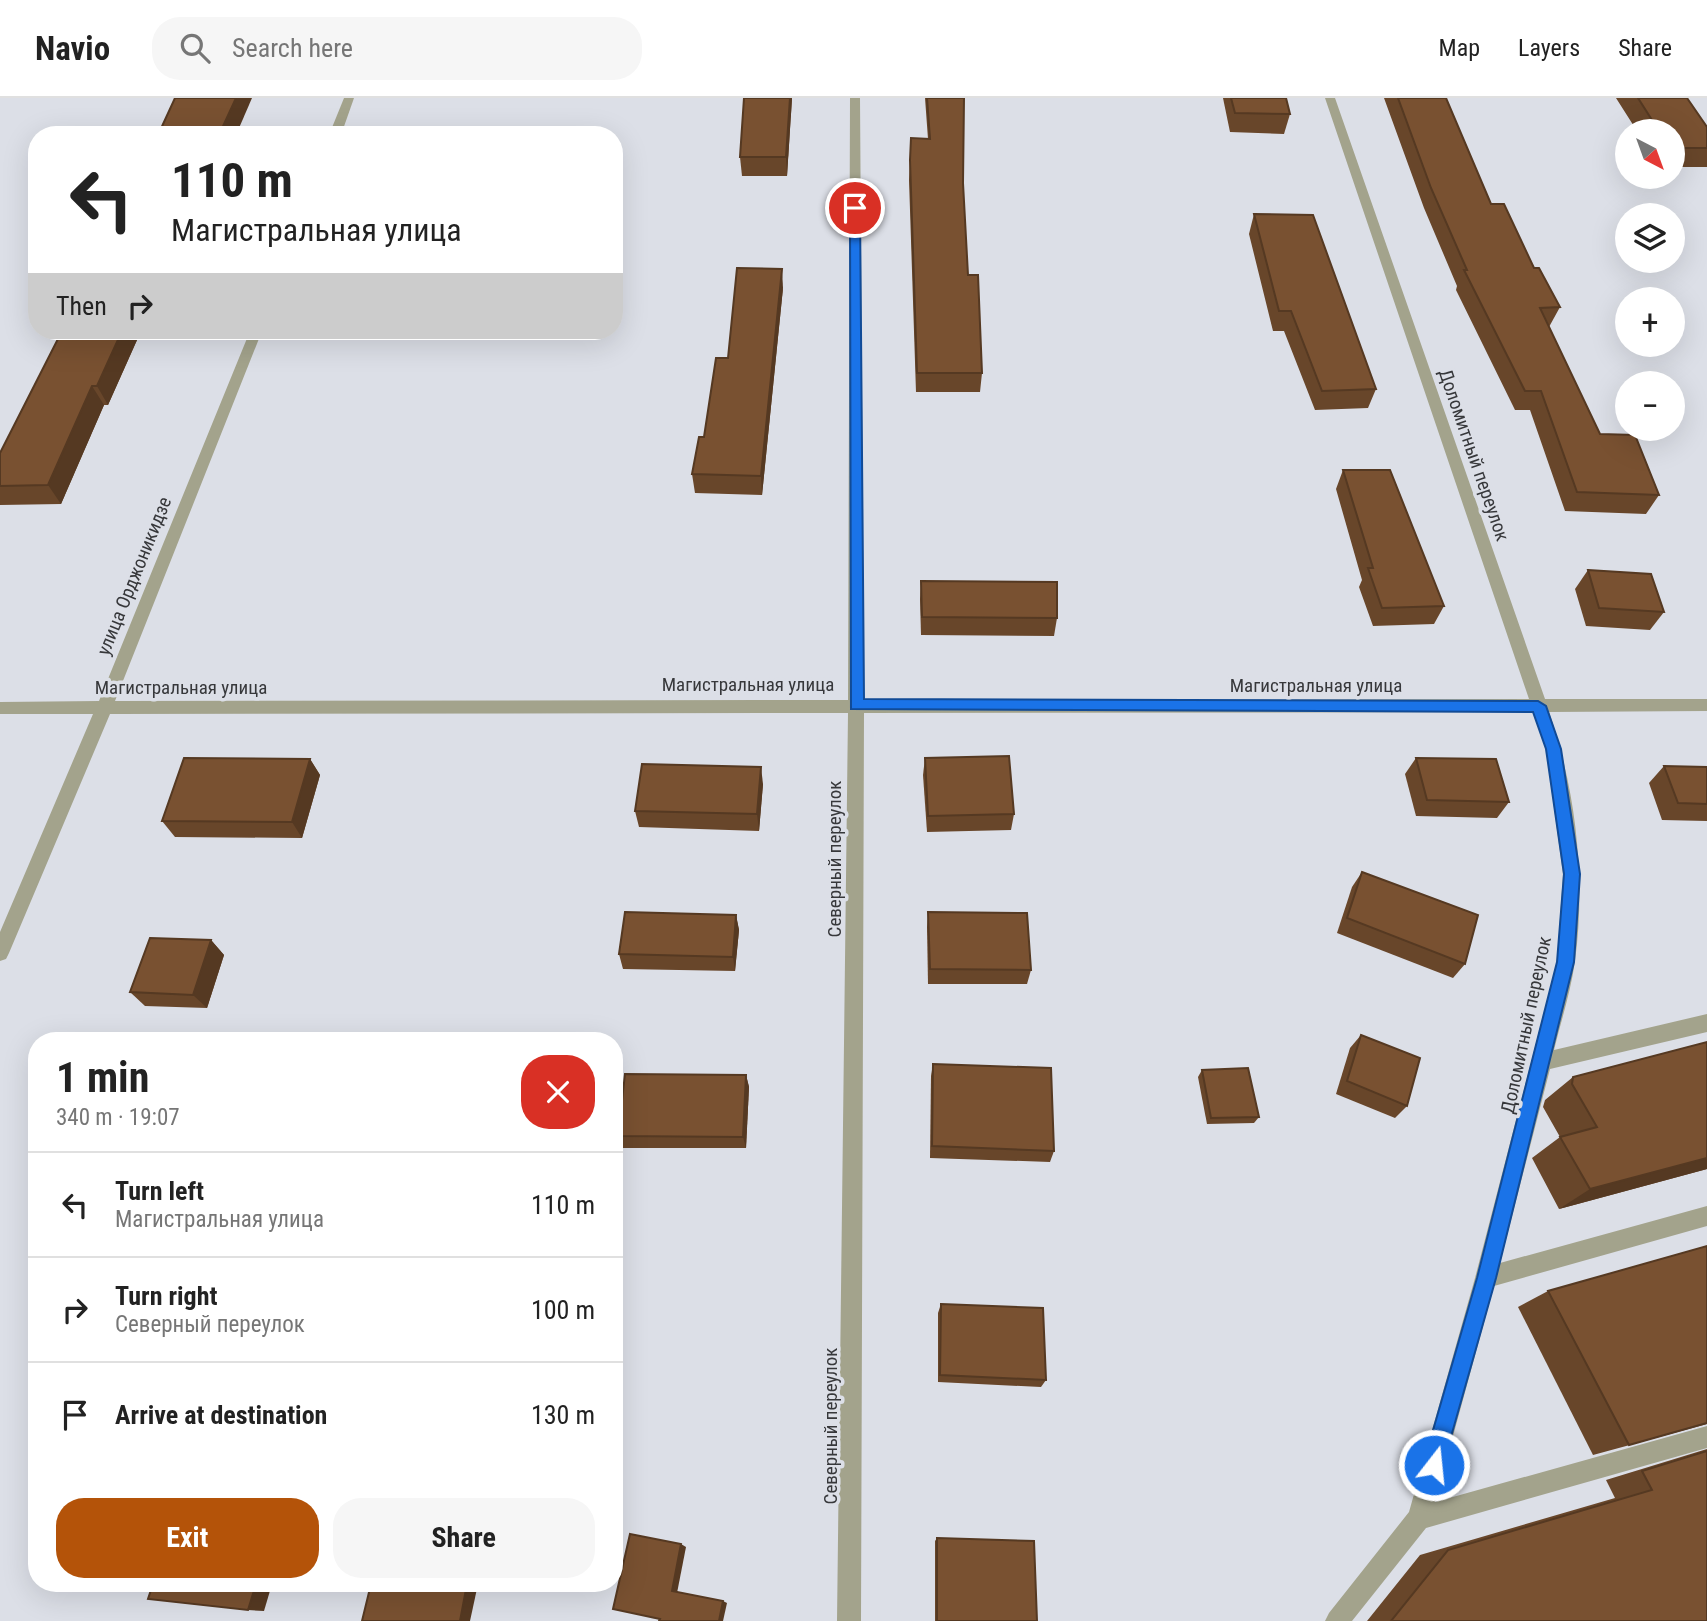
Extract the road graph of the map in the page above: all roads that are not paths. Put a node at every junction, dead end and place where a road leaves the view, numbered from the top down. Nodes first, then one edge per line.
1 (349, 98) edge
2 (855, 98) edge
3 (1330, 98) edge
4 (338, 126) edge
5 (252, 340) edge
6 (856, 705) junction
7 (1707, 705) edge
8 (1538, 706) junction
9 (0, 708) edge
10 (104, 708) junction
11 (0, 953) edge
12 (1707, 1023) edge
13 (1542, 1062) junction
14 (1707, 1216) edge
15 (1486, 1278) junction
16 (1707, 1437) edge
17 (1419, 1518) junction
18 (849, 1621) edge
19 (1337, 1621) edge

1 - 4 street
2 - 6 street, Северный переулок
3 - 8 street, Доломитный переулок
5 - 10 street, улица Орджоникидзе
6 - 8 street, Магистральная улица
6 - 10 street, Магистральная улица
6 - 18 street, Северный переулок
7 - 8 street, Магистральная улица
8 - 13 street, Доломитный переулок
9 - 10 street, Магистральная улица
10 - 11 street, улица Орджоникидзе
12 - 13 street
13 - 15 street, Доломитный переулок
14 - 15 street
15 - 17 street, Доломитный переулок
16 - 17 street
17 - 19 street, Доломитный переулок

